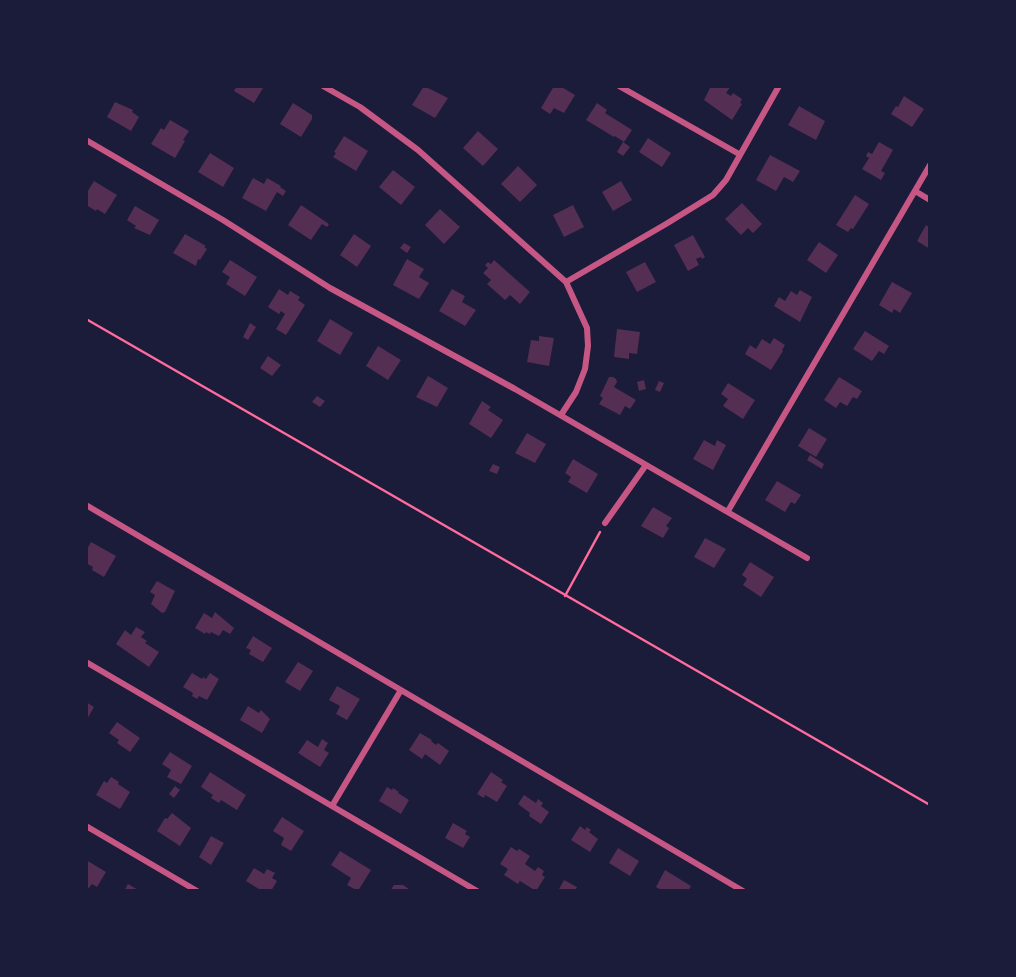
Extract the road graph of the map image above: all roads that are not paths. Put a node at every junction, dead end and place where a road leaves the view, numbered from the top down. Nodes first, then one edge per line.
1 (323, 86) edge
2 (619, 86) edge
3 (779, 86) edge
4 (86, 140) edge
5 (739, 154) junction
6 (930, 165) edge
7 (915, 191) junction
8 (930, 200) edge
9 (566, 282) junction
10 (561, 415) junction
11 (646, 465) junction
12 (86, 505) edge
13 (728, 510) junction
14 (605, 523) road end
15 (807, 558) dead end
16 (86, 663) edge
17 (401, 690) junction
18 (332, 806) junction
19 (86, 826) edge
20 (729, 883) junction
21 (197, 891) edge
22 (477, 891) edge
23 (724, 891) edge
24 (743, 891) edge

1 - 9 street
2 - 5 street
3 - 5 street
4 - 10 street
5 - 9 street
6 - 7 street
7 - 8 street
7 - 13 street
9 - 10 street
10 - 11 street
11 - 13 street
11 - 14 street
12 - 17 street
13 - 15 street
16 - 18 street
17 - 18 street
17 - 20 street
18 - 22 street
19 - 21 street
20 - 23 street
20 - 24 street

